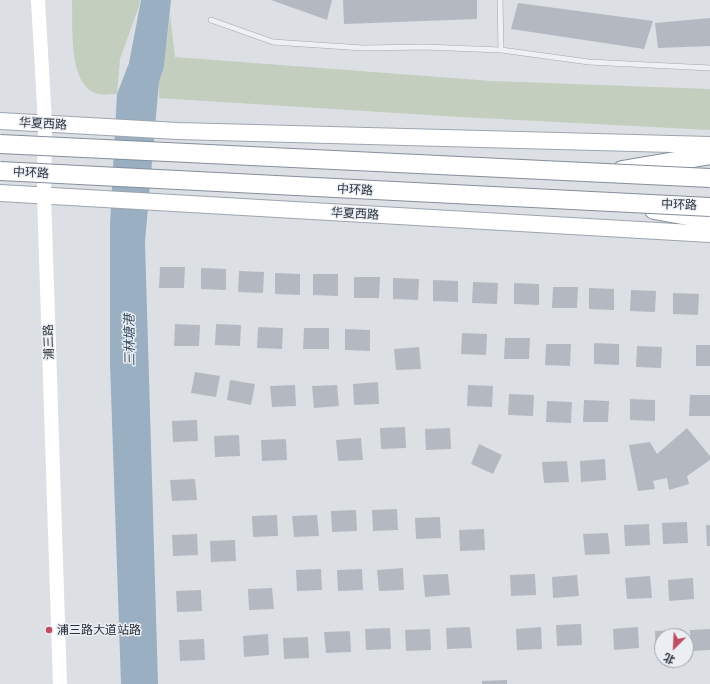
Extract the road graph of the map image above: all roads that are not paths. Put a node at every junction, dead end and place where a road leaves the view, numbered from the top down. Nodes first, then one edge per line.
1 (38, 0) edge
2 (500, 0) edge
3 (211, 20) dead end
4 (501, 50) junction
5 (710, 68) edge
6 (0, 122) edge
7 (45, 123) junction
8 (0, 144) edge
9 (710, 145) edge
10 (710, 155) edge
11 (0, 171) edge
12 (606, 173) junction
13 (710, 178) edge
14 (0, 193) edge
15 (44, 195) junction
16 (606, 202) junction
17 (710, 207) edge
18 (710, 220) edge
19 (710, 234) edge
20 (60, 684) edge

1 - 7 main road, 浦三路
2 - 4 lane
3 - 4 lane
4 - 5 lane
6 - 7 main road, 华夏西路
7 - 9 main road, 华夏西路
7 - 15 main road, 浦三路
8 - 12 highway, bridge
10 - 12 highway, bridge
11 - 16 highway, 中环路, bridge
12 - 13 highway, bridge
14 - 15 main road, 华夏西路
15 - 19 main road, 华夏西路
15 - 20 main road, 浦三路
16 - 17 highway, 中环路, bridge
16 - 18 highway, bridge

